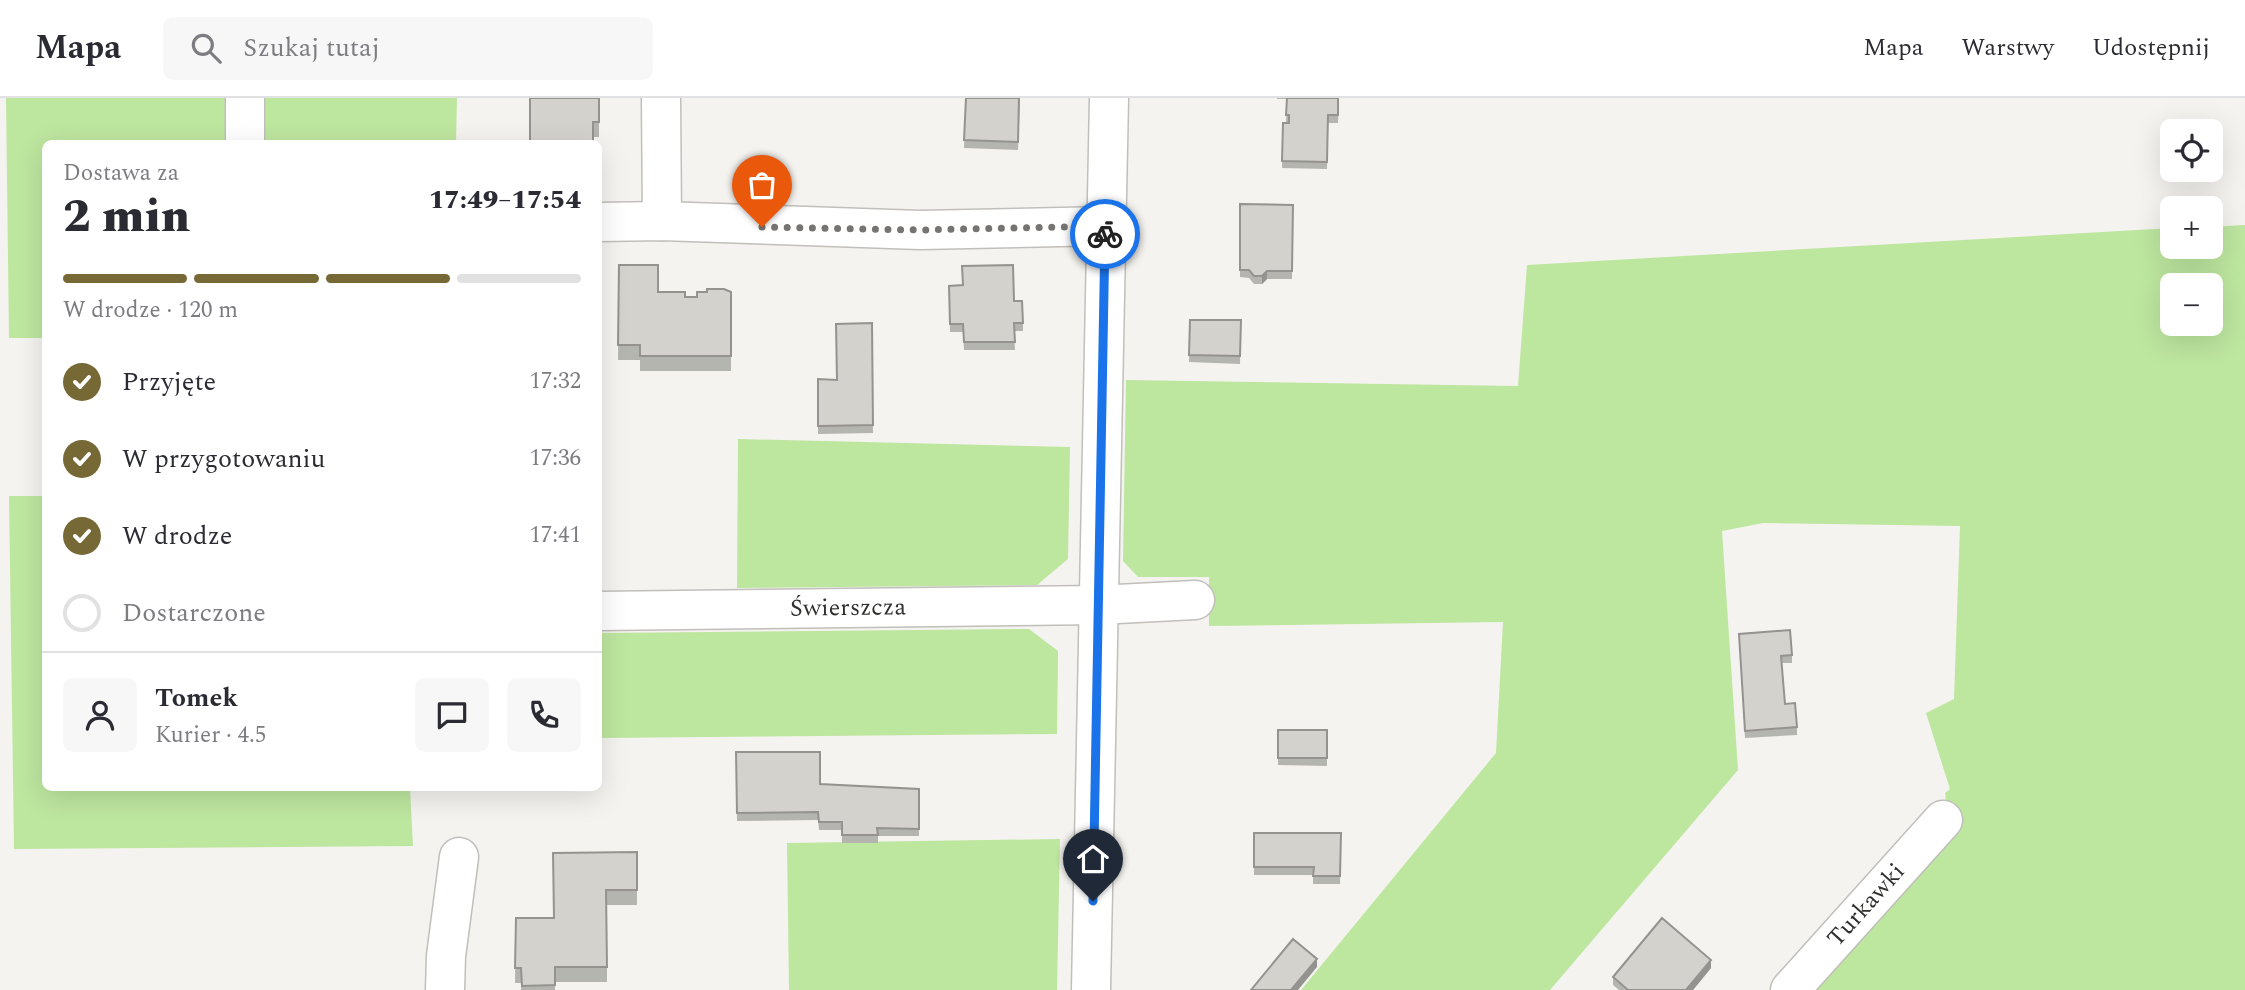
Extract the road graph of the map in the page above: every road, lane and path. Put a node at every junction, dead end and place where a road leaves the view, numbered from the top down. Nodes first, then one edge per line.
1 (245, 98) edge
2 (661, 98) edge
3 (1109, 98) edge
4 (245, 140) edge
5 (662, 221) junction
6 (602, 222) edge
7 (1106, 226) junction
8 (1195, 600) dead end
9 (1098, 605) junction
10 (602, 611) edge
11 (1943, 820) dead end
12 (458, 857) dead end
13 (445, 990) edge
14 (1091, 990) edge
15 (1790, 990) edge

1 - 4 street
2 - 5 street
3 - 7 street
5 - 6 street
5 - 7 street
7 - 9 street
8 - 9 street, Świerszcza
9 - 10 street, Świerszcza
9 - 14 street
11 - 15 street, Turkawki
12 - 13 street

